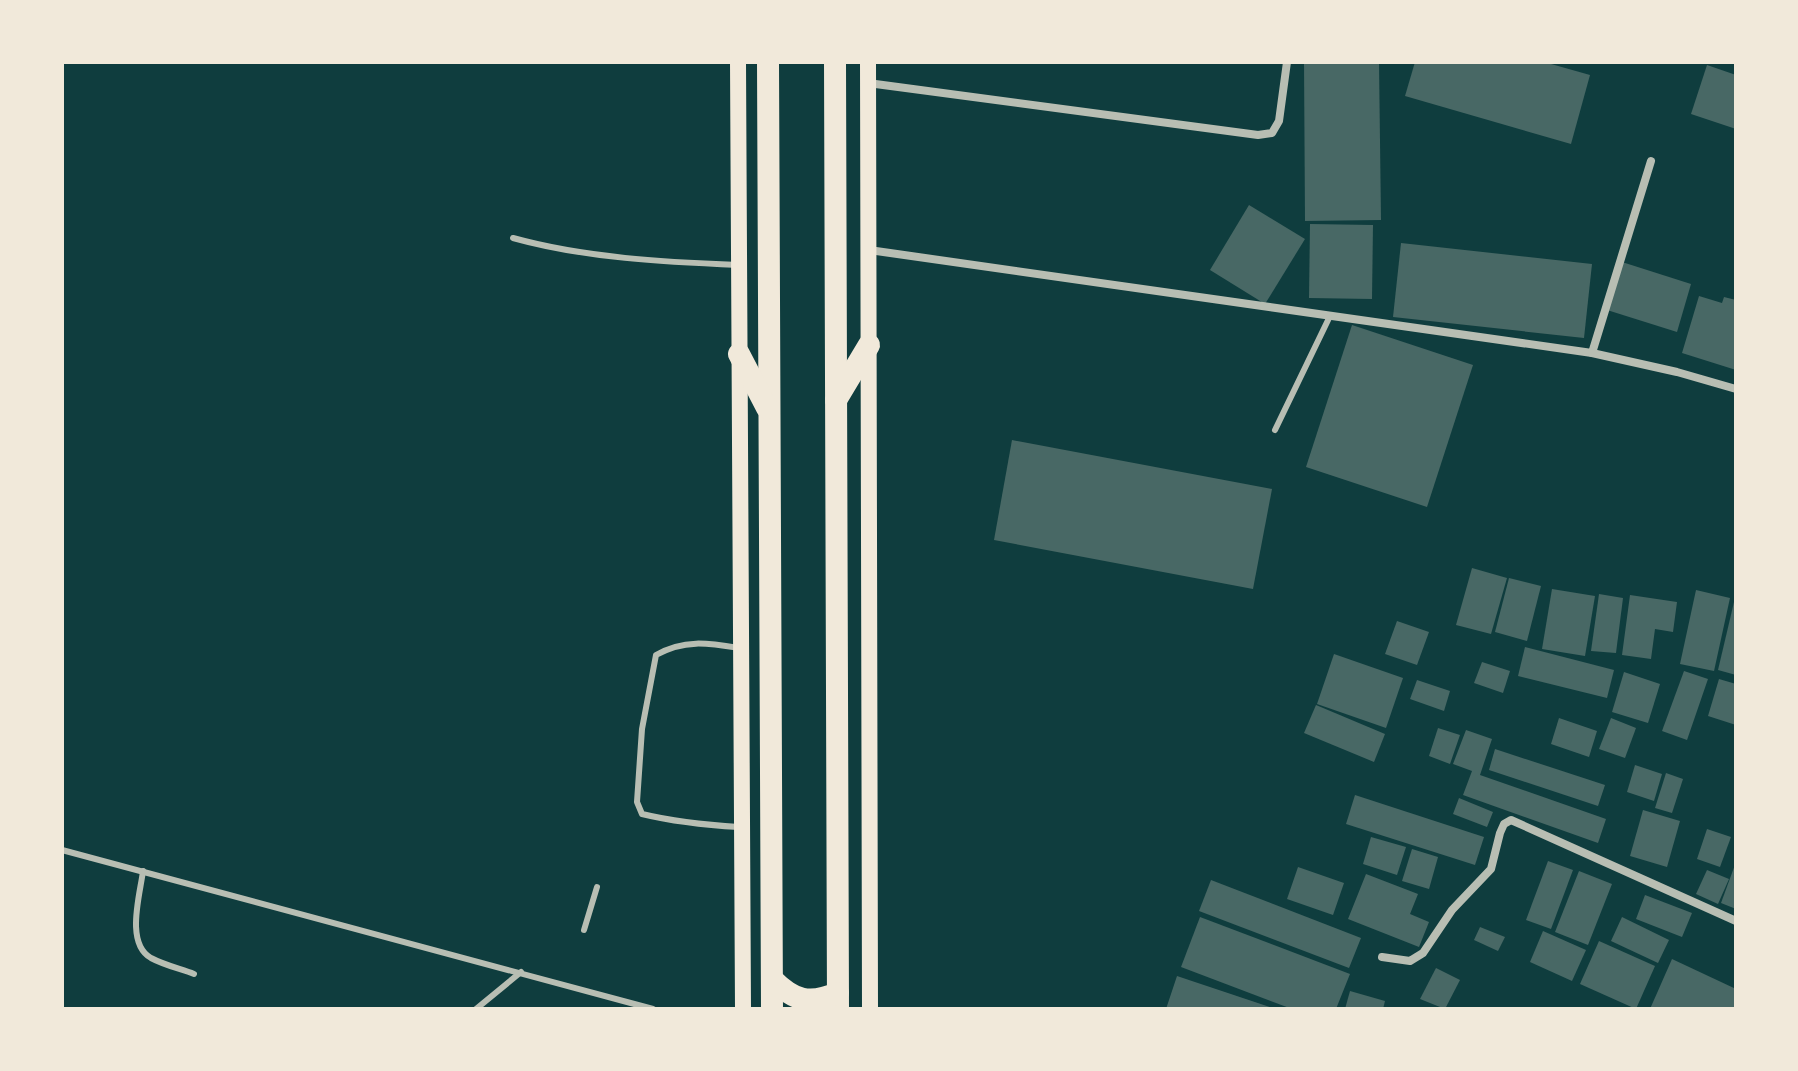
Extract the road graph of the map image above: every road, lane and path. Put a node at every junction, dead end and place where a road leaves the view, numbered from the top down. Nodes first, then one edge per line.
1 (738, 62) edge
2 (768, 62) edge
3 (835, 62) edge
4 (868, 62) edge
5 (1287, 62) edge
6 (868, 83) junction
7 (1651, 161) dead end
8 (513, 238) dead end
9 (869, 250) junction
10 (739, 265) junction
11 (1330, 316) junction
12 (869, 345) junction
13 (1592, 353) junction
14 (739, 354) junction
15 (1736, 389) edge
16 (835, 401) junction
17 (769, 412) junction
18 (1275, 430) dead end
19 (741, 649) junction
20 (742, 827) junction
21 (62, 850) edge
22 (143, 871) junction
23 (597, 887) dead end
24 (1736, 921) edge
25 (584, 930) dead end
26 (1382, 957) dead end
27 (521, 972) junction
28 (194, 974) dead end
29 (772, 979) junction
30 (838, 1001) edge
31 (476, 1009) edge
32 (653, 1009) edge
33 (743, 1009) edge
34 (772, 1009) edge
35 (870, 1009) edge

1 - 10 main road
2 - 17 highway
3 - 16 highway
4 - 6 main road
5 - 6 street
6 - 9 main road
7 - 13 street
8 - 10 lane
9 - 11 street
9 - 12 main road
10 - 14 main road
11 - 13 street
11 - 18 lane
12 - 16 highway
12 - 35 main road
13 - 15 street
14 - 17 highway
14 - 19 main road
16 - 30 highway
17 - 29 highway
19 - 20 main road
19 - 20 lane
20 - 33 main road
21 - 22 lane
22 - 27 lane
22 - 28 lane
23 - 25 lane
24 - 26 street
27 - 31 lane
27 - 32 lane
29 - 30 highway
29 - 34 highway

